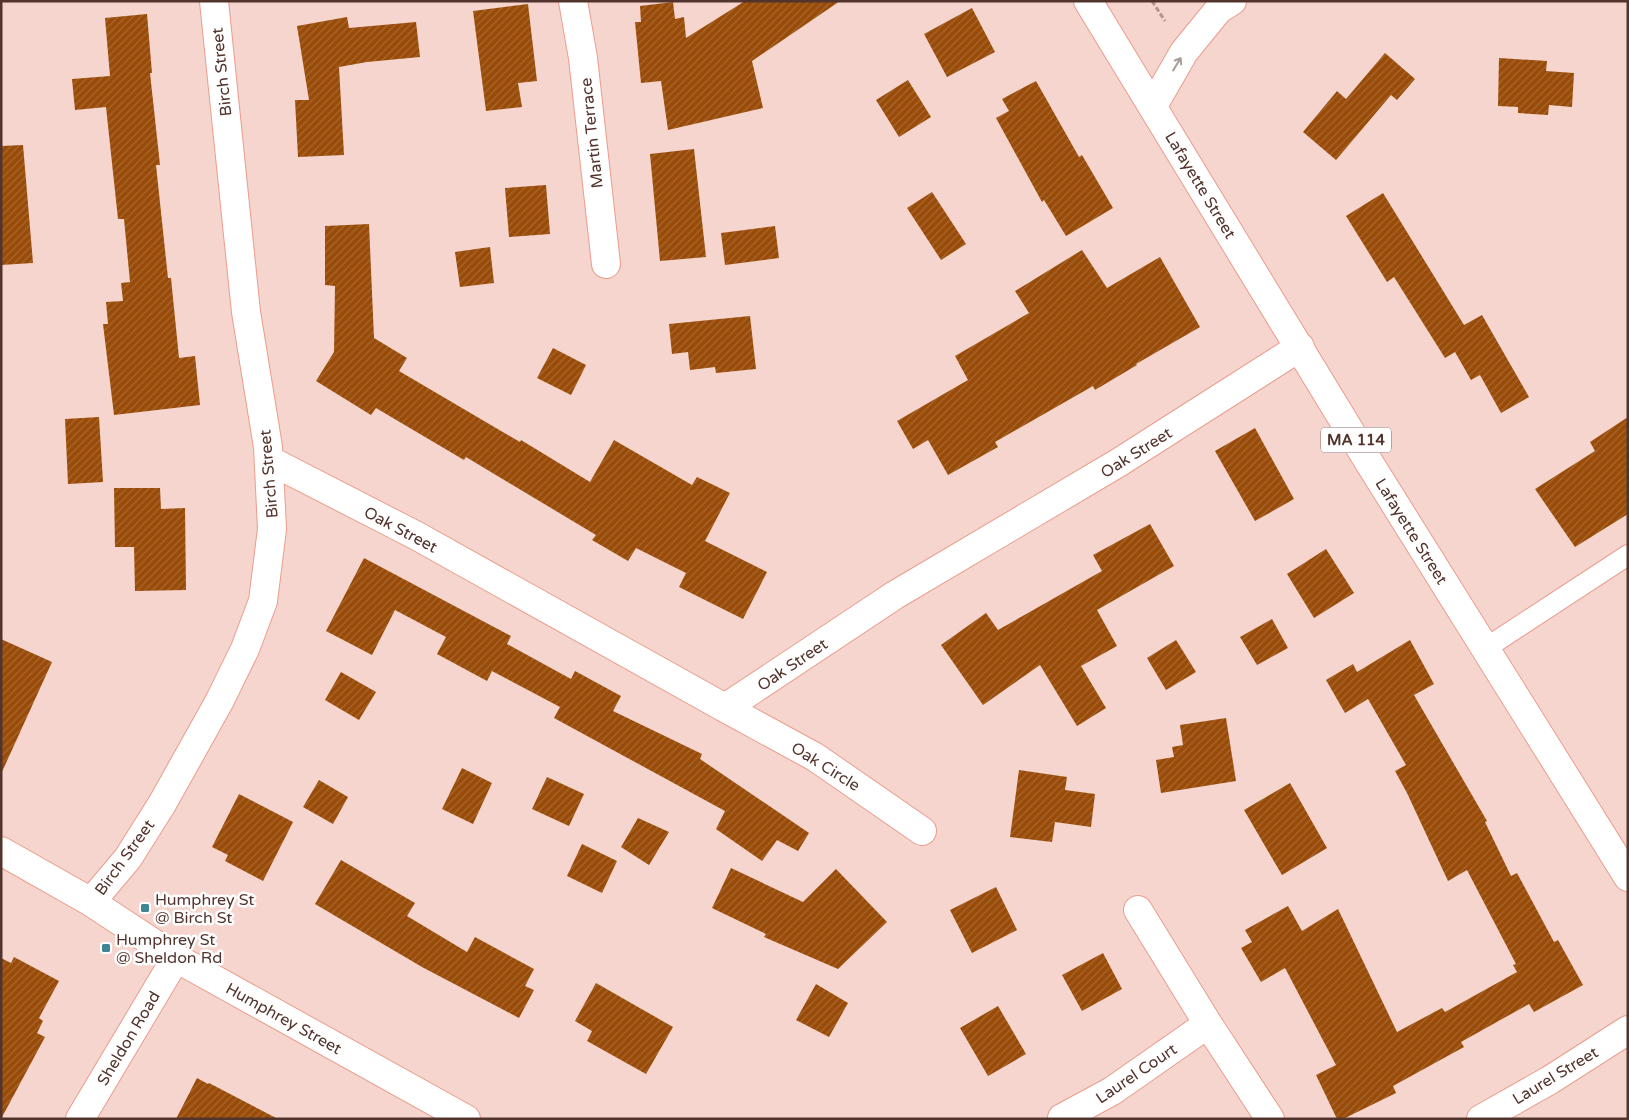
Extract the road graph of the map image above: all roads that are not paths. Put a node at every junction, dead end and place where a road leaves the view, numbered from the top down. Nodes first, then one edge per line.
1 (214, 1) edge
2 (573, 1) edge
3 (1088, 1) edge
4 (1232, 1) edge
5 (1153, 106) junction
6 (606, 264) dead end
7 (1300, 347) junction
8 (269, 460) junction
9 (1628, 555) edge
10 (1486, 648) junction
11 (726, 708) junction
12 (922, 831) dead end
13 (1, 851) edge
14 (1628, 877) edge
15 (92, 902) junction
16 (1138, 910) dead end
17 (176, 958) junction
18 (1208, 1024) junction
19 (1628, 1030) edge
20 (1062, 1118) edge
21 (80, 1119) edge
22 (466, 1119) edge
23 (1270, 1119) edge
24 (1481, 1119) edge

1 - 8 street, Birch Street
2 - 6 street, Martin Terrace
3 - 5 street, Lafayette Street / MA 114
5 -> 4 street
5 - 7 street, Lafayette Street / MA 114
7 - 10 street, Lafayette Street / MA 114
7 - 11 street, Oak Street
8 - 11 street, Oak Street
8 - 15 street, Birch Street
9 - 10 lane
10 - 14 street, Lafayette Street / MA 114
11 - 12 street, Oak Circle
13 - 15 street, Humphrey Street
15 - 17 street, Humphrey Street
16 - 18 street
17 - 21 street, Sheldon Road
17 - 22 street, Humphrey Street
18 - 20 street, Laurel Court
18 - 23 street
19 - 24 street, Laurel Street

